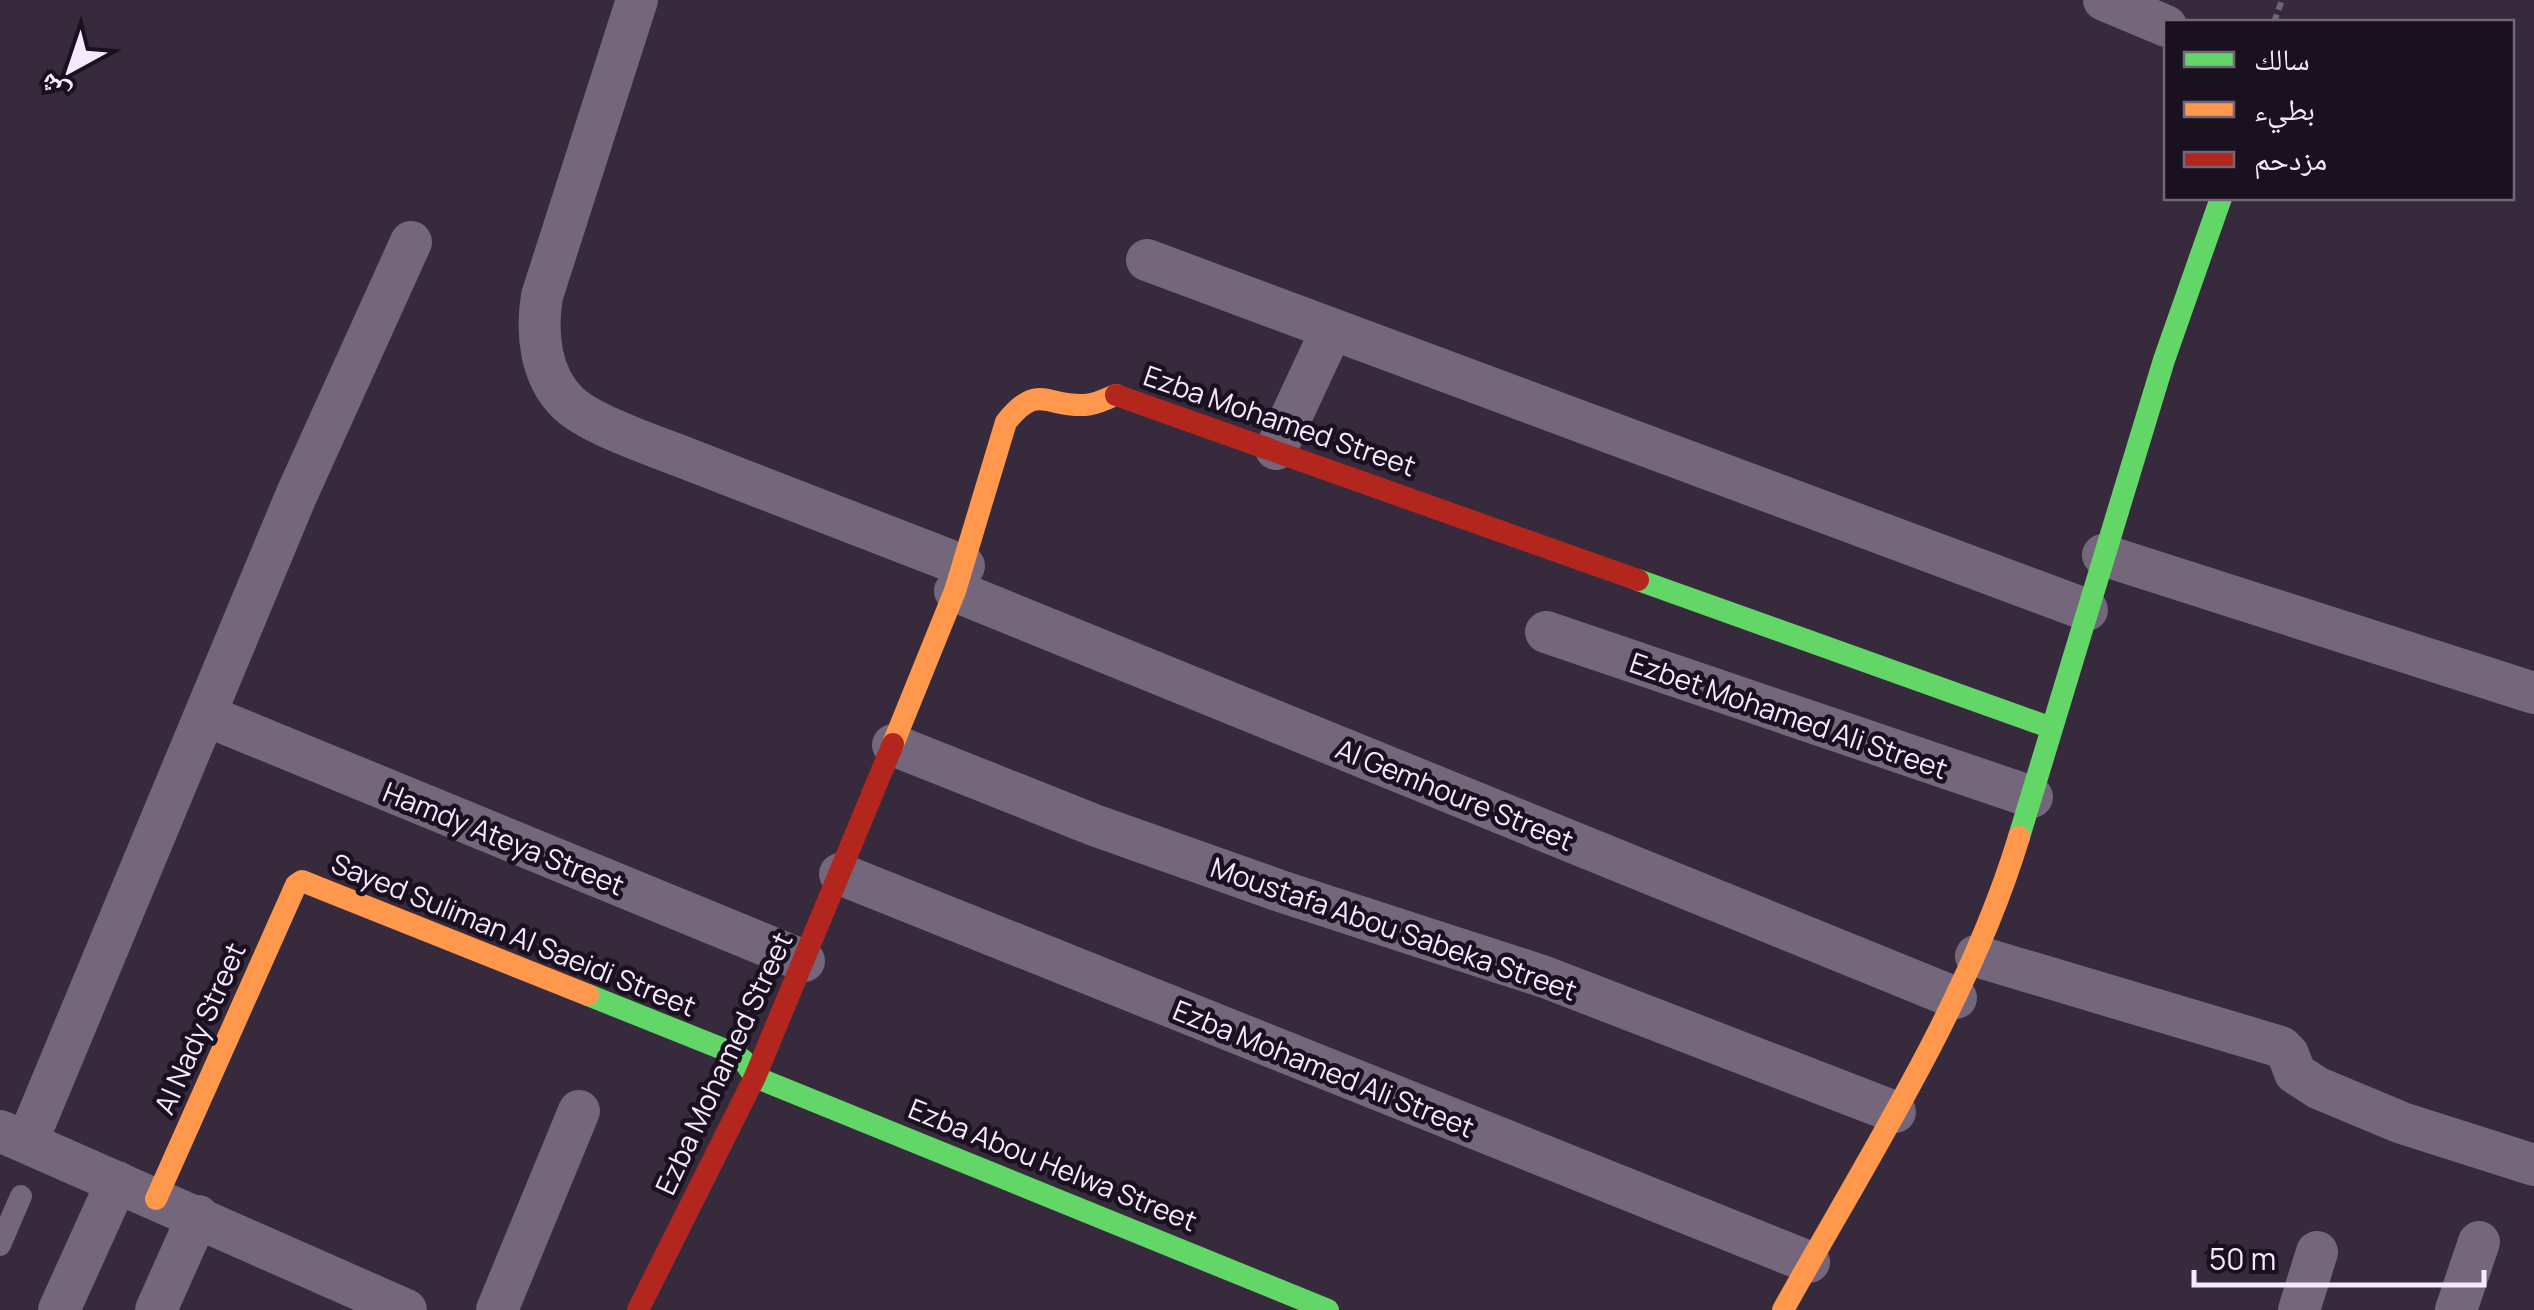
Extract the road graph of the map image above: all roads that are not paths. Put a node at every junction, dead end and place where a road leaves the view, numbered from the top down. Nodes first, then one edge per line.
1 (638, 0) edge
2 (2104, 0) edge
3 (2164, 25) edge
4 (2220, 200) edge
5 (411, 242) dead end
6 (1147, 260) dead end
7 (1332, 329) junction
8 (1276, 450) junction
9 (2103, 554) junction
10 (960, 578) junction
11 (2087, 610) junction
12 (1546, 632) dead end
13 (2534, 693) edge
14 (205, 715) junction
15 (2052, 728) junction
16 (893, 745) junction
17 (2032, 798) junction
18 (840, 874) junction
19 (299, 883) joint
20 (1976, 956) junction
21 (804, 960) junction
22 (1956, 998) junction
23 (755, 1077) junction
24 (579, 1111) dead end
25 (1894, 1112) junction
26 (14, 1137) edge
27 (2534, 1165) edge
28 (116, 1182) junction
29 (21, 1196) dead end
30 (156, 1198) junction
31 (198, 1216) junction
32 (2478, 1242) dead end
33 (0, 1245) edge
34 (2317, 1252) dead end
35 (1809, 1262) junction
36 (356, 1300) edge
37 (59, 1310) edge
38 (156, 1310) edge
39 (406, 1310) edge
40 (498, 1310) edge
41 (638, 1310) edge
42 (1328, 1310) edge
43 (1785, 1310) edge
44 (2300, 1310) edge
45 (2456, 1310) edge

1 - 10 street, Al Gemhoure Street
2 - 3 street
4 - 9 street
5 - 14 street
6 - 7 street
7 - 8 street
7 - 11 street
8 - 10 street, Ezba Mohamed Street
8 - 15 street, Ezba Mohamed Street
9 - 11 street
9 - 13 street
10 - 16 street, Ezba Mohamed Street
10 - 22 street, Al Gemhoure Street
11 - 15 street
12 - 17 street, Ezbet Mohamed Ali Street
14 - 21 street, Hamdy Ateya Street
14 - 26 street
15 - 17 street
16 - 18 street, Ezba Mohamed Street
16 - 25 street, Moustafa Abou Sabeka Street
17 - 20 street
18 - 21 street, Ezba Mohamed Street
18 - 35 street, Ezba Mohamed Ali Street
19 - 23 street, Sayed Suliman Al Saeidi Street
19 - 30 street, Al Nady Street
20 - 22 street
20 - 27 street
21 - 23 street, Ezba Mohamed Street
22 - 25 street
23 - 41 street, Ezba Mohamed Street
23 - 42 street, Ezba Abou Helwa Street
24 - 40 street
25 - 35 street
26 - 28 street
28 - 30 street
28 - 37 street
29 - 33 lane
30 - 31 street
31 - 36 street
31 - 38 street
32 - 45 street
34 - 44 street
35 - 43 street
36 - 39 street

